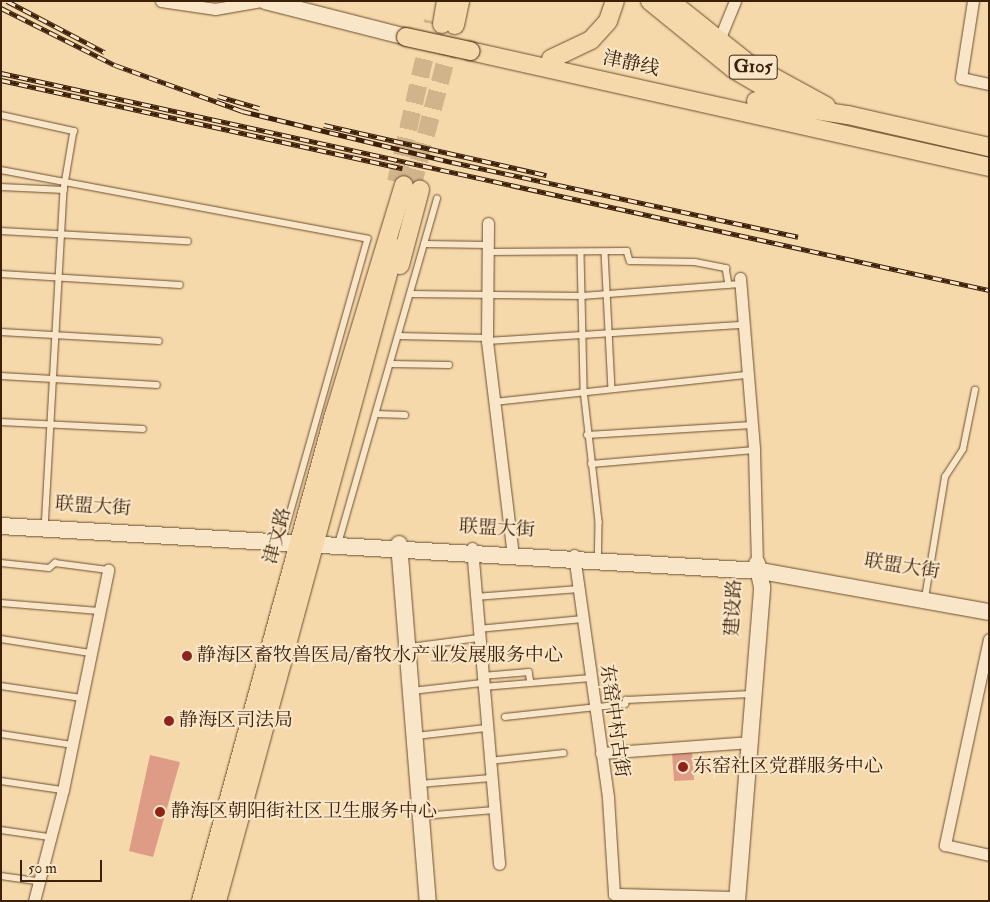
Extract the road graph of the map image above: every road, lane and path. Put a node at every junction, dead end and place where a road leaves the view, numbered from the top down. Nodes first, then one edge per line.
1 (161, 1) edge
2 (264, 1) edge
3 (297, 1) edge
4 (438, 1) edge
5 (446, 1) edge
6 (460, 1) edge
7 (615, 1) edge
8 (650, 1) edge
9 (670, 1) edge
10 (735, 1) edge
11 (973, 1) edge
12 (443, 23) junction
13 (407, 33) junction
14 (471, 47) junction
15 (715, 47) junction
16 (551, 60) junction
17 (989, 84) edge
18 (802, 108) junction
19 (1, 115) edge
20 (846, 123) junction
21 (989, 148) edge
22 (989, 168) edge
23 (1, 170) edge
24 (65, 181) junction
25 (1, 187) edge
26 (64, 190) junction
27 (436, 199) dead end
28 (488, 222) dead end
29 (1, 230) edge
30 (62, 234) junction
31 (188, 241) dead end
32 (424, 244) junction
33 (486, 249) junction
34 (606, 252) junction
35 (581, 253) junction
36 (1, 274) edge
37 (59, 278) junction
38 (737, 282) junction
39 (180, 285) dead end
40 (410, 294) junction
41 (608, 294) junction
42 (485, 296) junction
43 (582, 296) junction
44 (744, 325) junction
45 (1, 332) edge
46 (56, 335) junction
47 (610, 335) junction
48 (398, 336) junction
49 (583, 337) junction
50 (487, 339) junction
51 (159, 341) dead end
52 (391, 364) junction
53 (449, 365) dead end
54 (749, 375) junction
55 (1, 376) edge
56 (53, 379) junction
57 (157, 385) dead end
58 (612, 388) junction
59 (584, 390) junction
60 (975, 390) dead end
61 (494, 402) junction
62 (376, 414) junction
63 (404, 415) dead end
64 (1, 422) edge
65 (51, 423) junction
66 (753, 424) junction
67 (143, 429) dead end
68 (587, 435) junction
69 (754, 450) junction
70 (591, 464) junction
71 (1, 521) edge
72 (1, 526) edge
73 (45, 526) junction
74 (298, 543) junction
75 (338, 545) junction
76 (399, 547) junction
77 (472, 551) junction
78 (513, 553) junction
79 (574, 556) junction
80 (598, 558) junction
81 (1, 563) edge
82 (758, 569) junction
83 (108, 570) joint
84 (578, 589) junction
85 (925, 595) junction
86 (475, 597) junction
87 (989, 602) edge
88 (1, 603) edge
89 (99, 612) junction
90 (989, 612) edge
91 (583, 619) junction
92 (478, 634) junction
93 (1, 639) edge
94 (989, 639) edge
95 (408, 647) junction
96 (90, 653) junction
97 (591, 678) junction
98 (482, 682) junction
99 (531, 683) junction
100 (1, 686) edge
101 (412, 691) junction
102 (752, 694) junction
103 (81, 698) junction
104 (595, 708) junction
105 (504, 717) dead end
106 (486, 728) junction
107 (1, 734) edge
108 (416, 736) junction
109 (748, 742) junction
110 (73, 745) junction
111 (564, 753) dead end
112 (601, 753) junction
113 (489, 761) junction
114 (491, 778) junction
115 (1, 781) edge
116 (420, 784) junction
117 (63, 790) junction
118 (494, 810) junction
119 (423, 816) junction
120 (1, 830) edge
121 (49, 837) junction
122 (989, 855) edge
123 (499, 864) dead end
124 (1, 876) edge
125 (38, 881) junction
126 (735, 899) edge
127 (34, 901) edge
128 (201, 901) edge
129 (217, 901) edge
130 (428, 901) edge

1 - 2 street
2 - 13 main road, 津静线
3 - 13 main road, 津静线
4 - 12 main road
5 - 12 main road
6 - 12 main road
7 - 16 main road
8 - 15 main road
9 - 15 main road, G105
10 - 15 street
11 - 17 street
13 - 14 main road, 津静线
14 - 16 main road, 津静线
14 - 20 main road, 津静线
15 - 18 main road
15 - 20 main road, G105
16 - 18 main road, 津静线
18 - 20 main road, 津静线
19 - 24 lane
20 - 21 main road, 津静线 / G105
20 - 22 main road, 津静线 / G105
23 - 24 lane
24 - 26 lane
24 - 74 lane
25 - 26 lane
26 - 30 lane
27 - 32 lane
28 - 33 street
29 - 30 lane
30 - 31 lane
30 - 37 lane
32 - 33 lane
32 - 40 lane
33 - 35 lane
33 - 42 street
34 - 35 lane
34 - 38 lane
34 - 41 lane
35 - 43 lane
36 - 37 lane
37 - 39 lane
37 - 46 lane
38 - 41 lane
38 - 44 street
40 - 42 lane
40 - 48 lane
41 - 43 lane
41 - 47 lane
42 - 43 lane
42 - 50 street
43 - 49 lane
44 - 47 lane
44 - 54 street
45 - 46 lane
46 - 51 lane
46 - 56 lane
47 - 49 lane
47 - 58 lane
48 - 50 lane
48 - 52 lane
49 - 50 lane
49 - 59 lane
50 - 61 street
52 - 53 lane
52 - 62 lane
54 - 58 lane
54 - 66 street
55 - 56 lane
56 - 57 lane
56 - 65 lane
58 - 59 lane
59 - 61 lane
59 - 68 lane
60 - 85 lane
61 - 78 street
62 - 63 lane
62 - 75 lane
64 - 65 lane
65 - 67 lane
65 - 73 lane
66 - 68 lane
66 - 69 street
68 - 70 lane
69 - 70 lane
69 - 82 street
70 - 80 lane
71 - 73 main road, 联盟大街
72 - 73 main road
73 - 74 main road, 联盟大街
74 - 74 main road, 津文路
74 - 75 main road, 联盟大街
74 - 128 main road, 津文路
74 - 129 main road, 津文路
75 - 76 main road, 联盟大街
76 - 77 main road, 联盟大街
76 - 95 main road
77 - 78 main road, 联盟大街
77 - 86 street
78 - 79 main road, 联盟大街
79 - 80 main road, 联盟大街
79 - 84 street, 东窑中村古街
80 - 82 main road
81 - 83 lane
82 - 85 main road
82 - 102 main road, 建设路
83 - 89 street
84 - 86 lane
84 - 91 street, 东窑中村古街
85 - 87 main road, 联盟大街
85 - 90 main road
86 - 92 street
88 - 89 lane
89 - 96 street
91 - 92 lane
91 - 97 street, 东窑中村古街
92 - 95 lane
92 - 98 street
93 - 96 lane
94 - 122 street
95 - 101 main road
96 - 103 street
97 - 99 lane
97 - 104 street, 东窑中村古街
98 - 99 lane
98 - 99 lane
98 - 101 lane
98 - 106 street
100 - 103 lane
101 - 108 main road
102 - 104 lane
102 - 109 main road, 建设路
103 - 110 street
104 - 105 lane
104 - 112 street, 东窑中村古街
106 - 108 lane
106 - 113 street
107 - 110 lane
108 - 116 main road
109 - 112 street
109 - 126 main road, 建设路
110 - 117 street
111 - 113 lane
112 - 126 street, 东窑中村古街
113 - 114 street
114 - 116 lane
114 - 118 street
115 - 117 lane
116 - 119 main road
117 - 121 street
118 - 119 lane
118 - 123 street
119 - 130 main road
120 - 121 lane
121 - 125 street
124 - 125 lane
125 - 127 street

